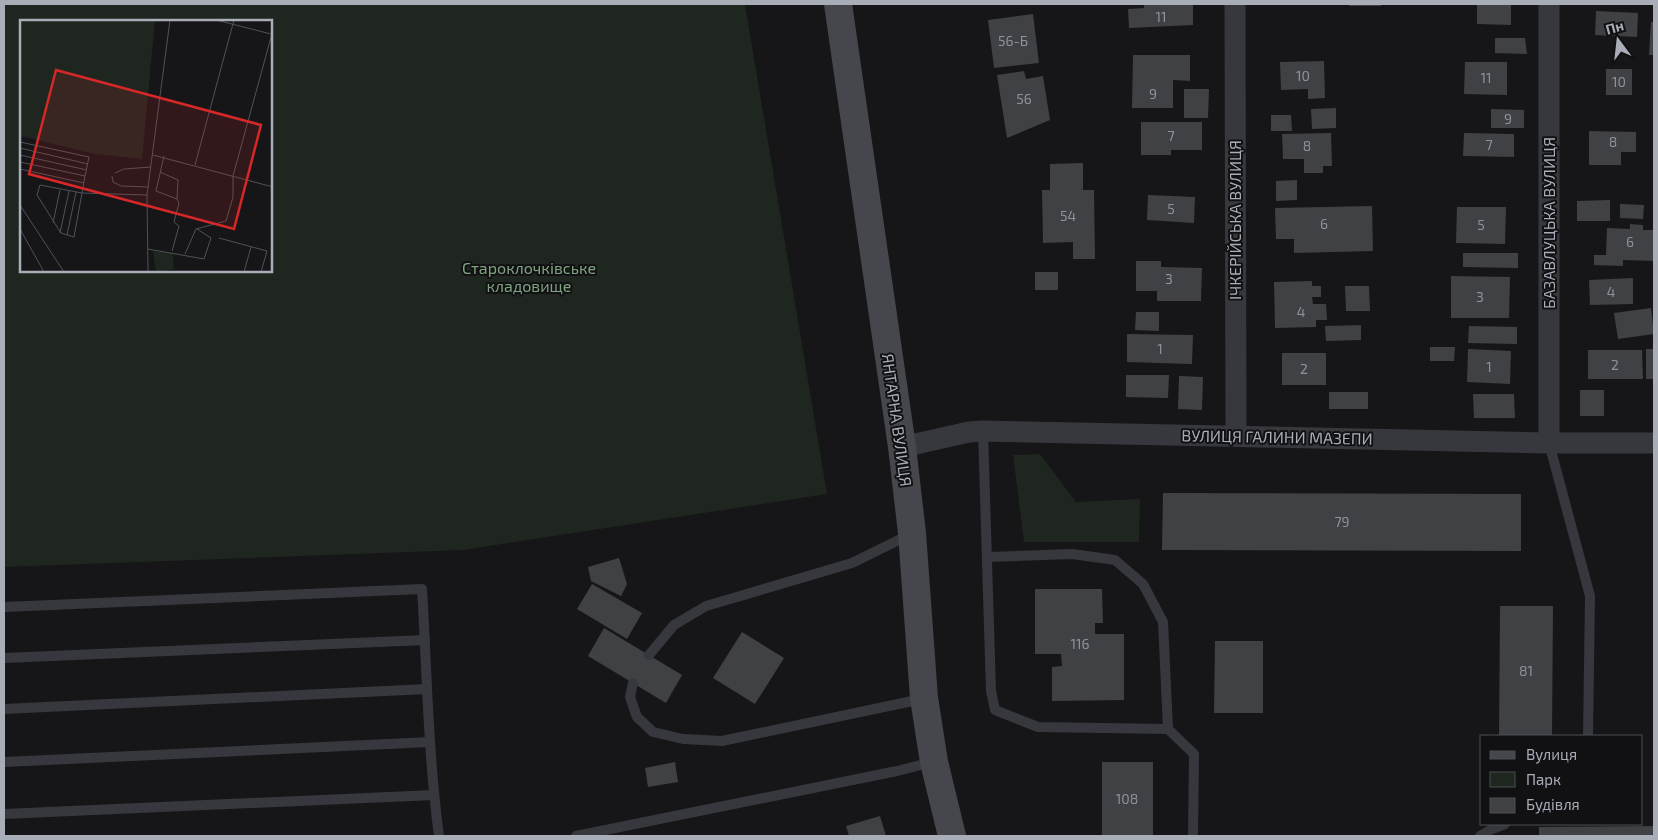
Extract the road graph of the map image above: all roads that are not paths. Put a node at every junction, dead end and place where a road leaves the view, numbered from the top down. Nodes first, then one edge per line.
1 (838, 4) edge
2 (1235, 4) edge
3 (1549, 4) edge
4 (983, 432) junction
5 (1236, 436) junction
6 (1549, 443) junction
7 (1654, 443) edge
8 (902, 447) junction
9 (912, 533) junction
10 (987, 557) junction
11 (4, 607) edge
12 (425, 640) junction
13 (649, 655) dead end
14 (4, 658) edge
15 (632, 683) dead end
16 (427, 689) junction
17 (924, 698) junction
18 (4, 708) edge
19 (1168, 729) junction
20 (1588, 735) edge
21 (430, 742) junction
22 (4, 762) edge
23 (934, 762) junction
24 (434, 794) junction
25 (4, 814) edge
26 (1502, 825) edge
27 (439, 836) edge
28 (576, 836) edge
29 (952, 836) edge
30 (1194, 836) edge
31 (1480, 836) edge

1 - 8 main road, ЯНТАРНА ВУЛИЦЯ
2 - 5 street, ІЧКЕРІЙСЬКА ВУЛИЦЯ
3 - 6 street, БАЗАВЛУЦЬКА ВУЛИЦЯ
4 - 5 street, ВУЛИЦЯ ГАЛИНИ МАЗЕПИ
4 - 8 street, ВУЛИЦЯ ГАЛИНИ МАЗЕПИ
4 - 10 lane
5 - 6 street, ВУЛИЦЯ ГАЛИНИ МАЗЕПИ
6 - 7 street, ВУЛИЦЯ ГАЛИНИ МАЗЕПИ
6 - 20 lane
8 - 9 main road, ЯНТАРНА ВУЛИЦЯ
9 - 13 lane
9 - 17 main road, ЯНТАРНА ВУЛИЦЯ
10 - 19 lane
10 - 19 lane
11 - 12 lane
12 - 14 lane
12 - 16 lane
15 - 17 lane
16 - 18 lane
16 - 21 lane
17 - 23 main road, ЯНТАРНА ВУЛИЦЯ
19 - 30 lane
21 - 22 lane
21 - 24 lane
23 - 28 lane
23 - 29 main road, ЯНТАРНА ВУЛИЦЯ
24 - 25 lane
24 - 27 lane
26 - 31 lane

